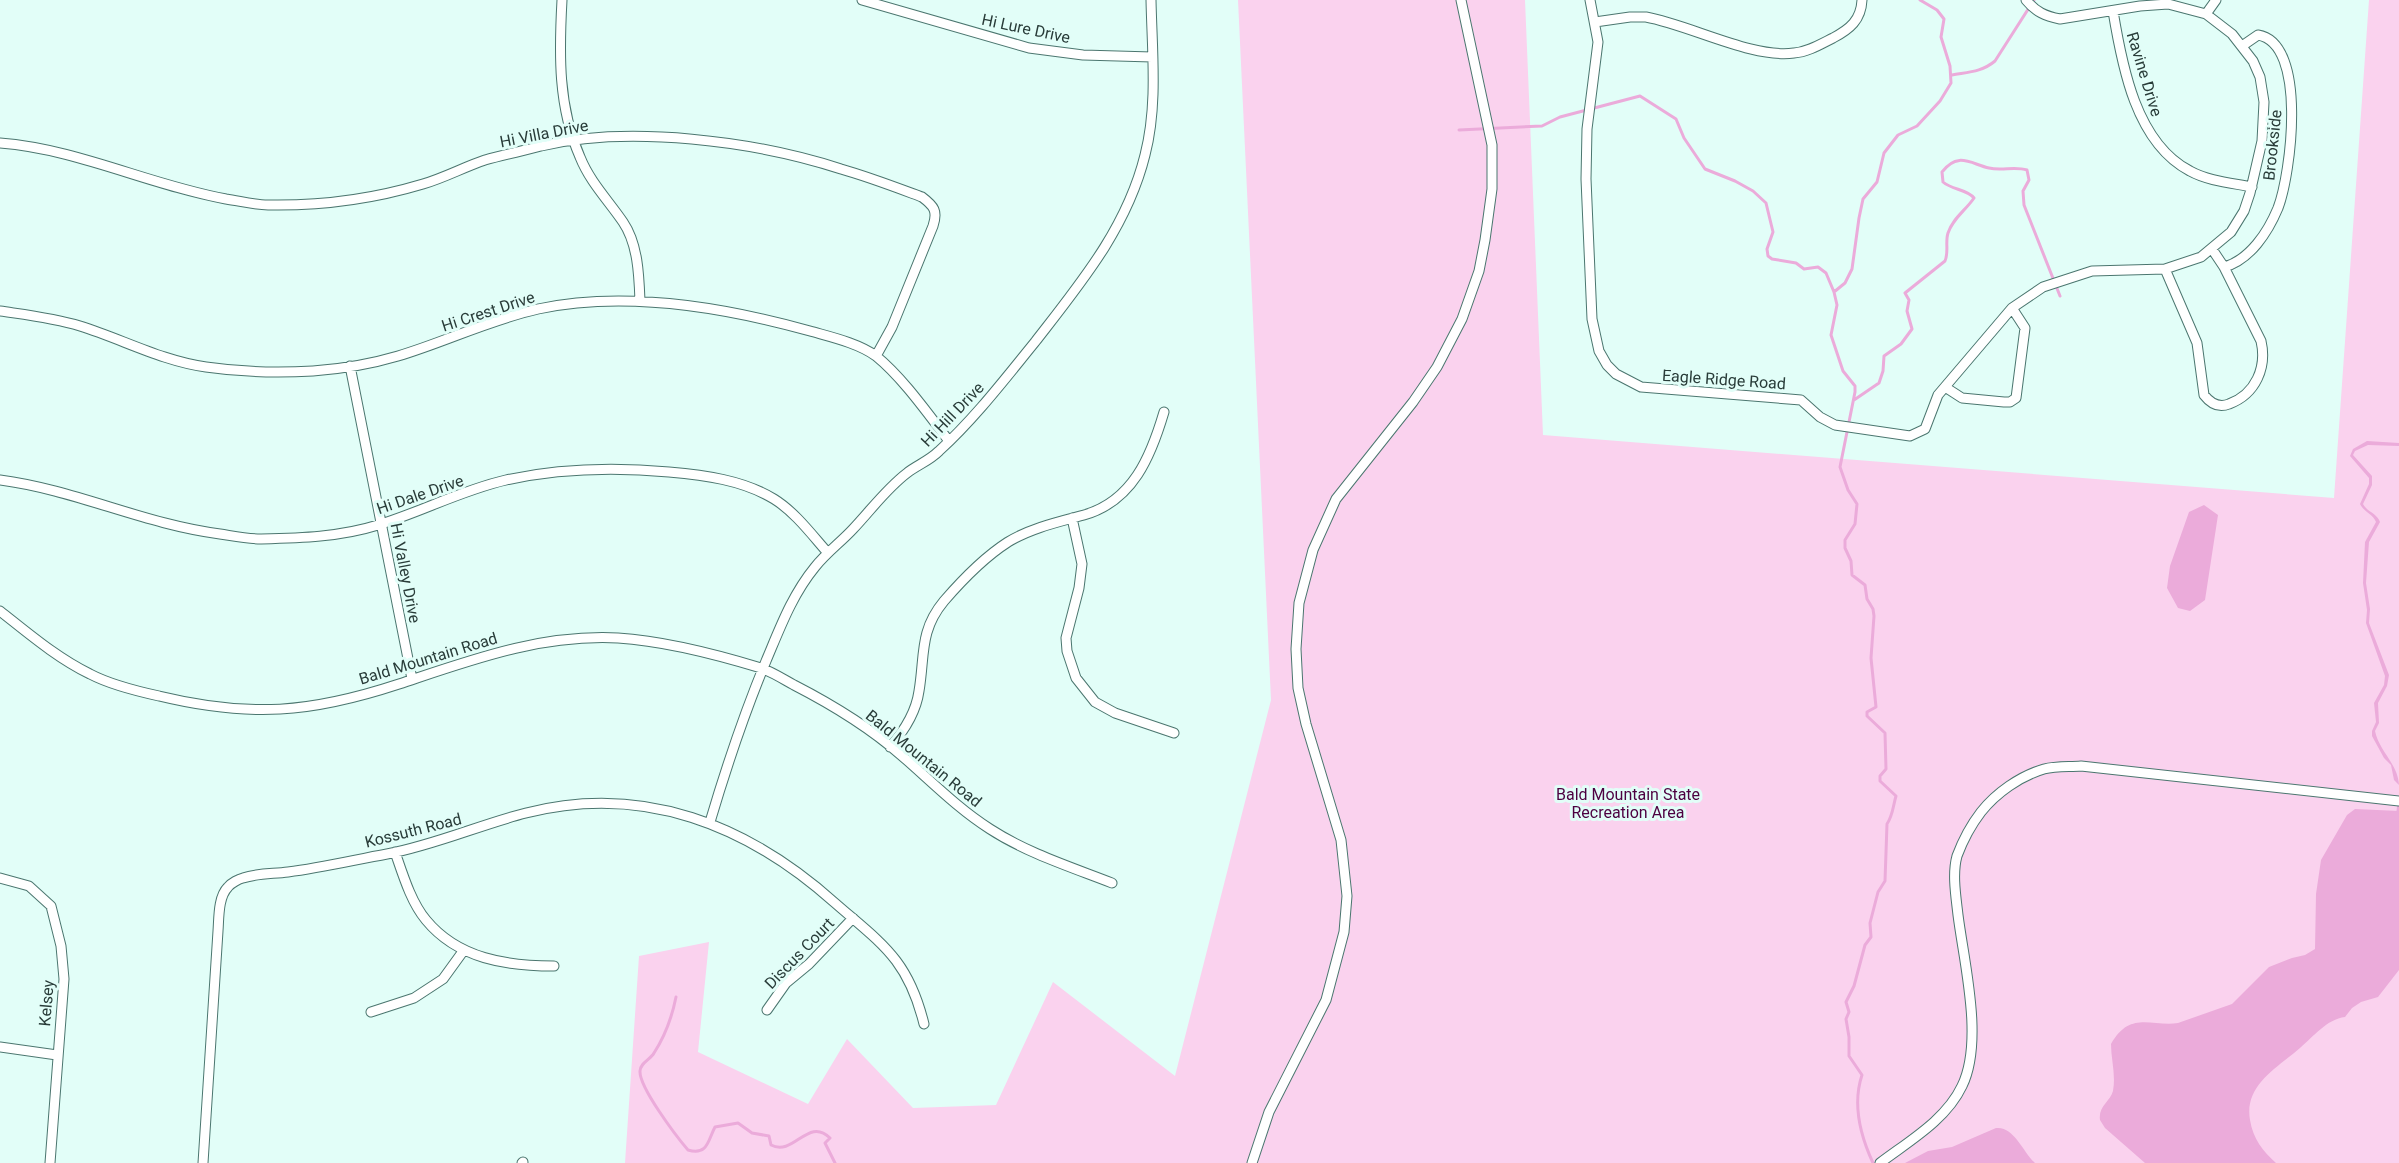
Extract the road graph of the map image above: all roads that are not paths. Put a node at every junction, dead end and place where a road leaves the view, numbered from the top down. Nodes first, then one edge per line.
1 (562, 0) edge
2 (862, 0) edge
3 (1151, 0) edge
4 (1461, 0) edge
5 (1590, 0) edge
6 (1862, 0) edge
7 (2026, 0) edge
8 (2216, 0) edge
9 (2113, 11) junction
10 (2206, 14) junction
11 (1595, 22) junction
12 (2242, 46) junction
13 (1152, 57) junction
14 (574, 141) junction
15 (0, 143) edge
16 (2252, 187) junction
17 (2212, 249) junction
18 (2224, 267) junction
19 (2165, 269) junction
20 (640, 301) junction
21 (2012, 308) junction
22 (0, 311) edge
23 (876, 356) junction
24 (350, 366) junction
25 (1946, 387) junction
26 (1164, 412) dead end
27 (949, 441) junction
28 (0, 480) edge
29 (1072, 518) junction
30 (381, 524) junction
31 (828, 553) junction
32 (0, 611) edge
33 (763, 668) junction
34 (412, 679) junction
35 (1174, 733) dead end
36 (890, 747) junction
37 (2399, 801) edge
38 (710, 822) junction
39 (395, 852) junction
40 (0, 878) edge
41 (1113, 883) dead end
42 (853, 918) junction
43 (464, 950) junction
44 (554, 966) dead end
45 (767, 1010) dead end
46 (371, 1012) dead end
47 (924, 1024) dead end
48 (0, 1047) edge
49 (57, 1055) junction
50 (50, 1163) edge
51 (203, 1163) edge
52 (1252, 1163) edge
53 (1880, 1163) edge

1 - 14 street
2 - 13 street, Hi Lure Drive
3 - 13 street, Hi Hill Drive
4 - 52 street
5 - 11 street, Eagle Ridge Road
6 - 11 street
7 - 9 street, Eagle Ridge Road
8 - 10 street
9 - 10 street, Eagle Ridge Road
9 - 16 street, Ravine Drive
10 - 12 street, Eagle Ridge Road
11 - 25 street, Eagle Ridge Road
12 - 16 street, Eagle Ridge Road
12 - 18 street, Brookside
13 - 27 street, Hi Hill Drive
14 - 15 street, Hi Villa Drive
14 - 20 street
14 - 23 street, Hi Villa Drive
16 - 17 street, Eagle Ridge Road
17 - 18 street
17 - 19 street, Eagle Ridge Road
18 - 19 street
19 - 21 street, Eagle Ridge Road
20 - 23 street, Hi Crest Drive
20 - 24 street, Hi Crest Drive
21 - 25 street, Eagle Ridge Road
21 - 25 street
22 - 24 street, Hi Crest Drive
23 - 27 street, Hi Crest Drive
24 - 30 street, Hi Valley Drive
26 - 29 street
27 - 31 street, Hi Hill Drive
28 - 30 street, Hi Dale Drive
29 - 35 street
29 - 36 street
30 - 31 street, Hi Dale Drive
30 - 34 street, Hi Valley Drive
31 - 33 street, Hi Hill Drive
32 - 34 street, Bald Mountain Road
33 - 34 street, Bald Mountain Road
33 - 36 street, Bald Mountain Road
33 - 38 street, Hi Hill Drive
36 - 41 street, Bald Mountain Road
37 - 53 street
38 - 39 street, Kossuth Road
38 - 42 street, Kossuth Road
39 - 43 street
39 - 51 street, Kossuth Road
40 - 49 street, Kelsey
42 - 45 street, Discus Court
42 - 47 street, Kossuth Road
43 - 44 street
43 - 46 street
48 - 49 street
49 - 50 street, Kelsey

